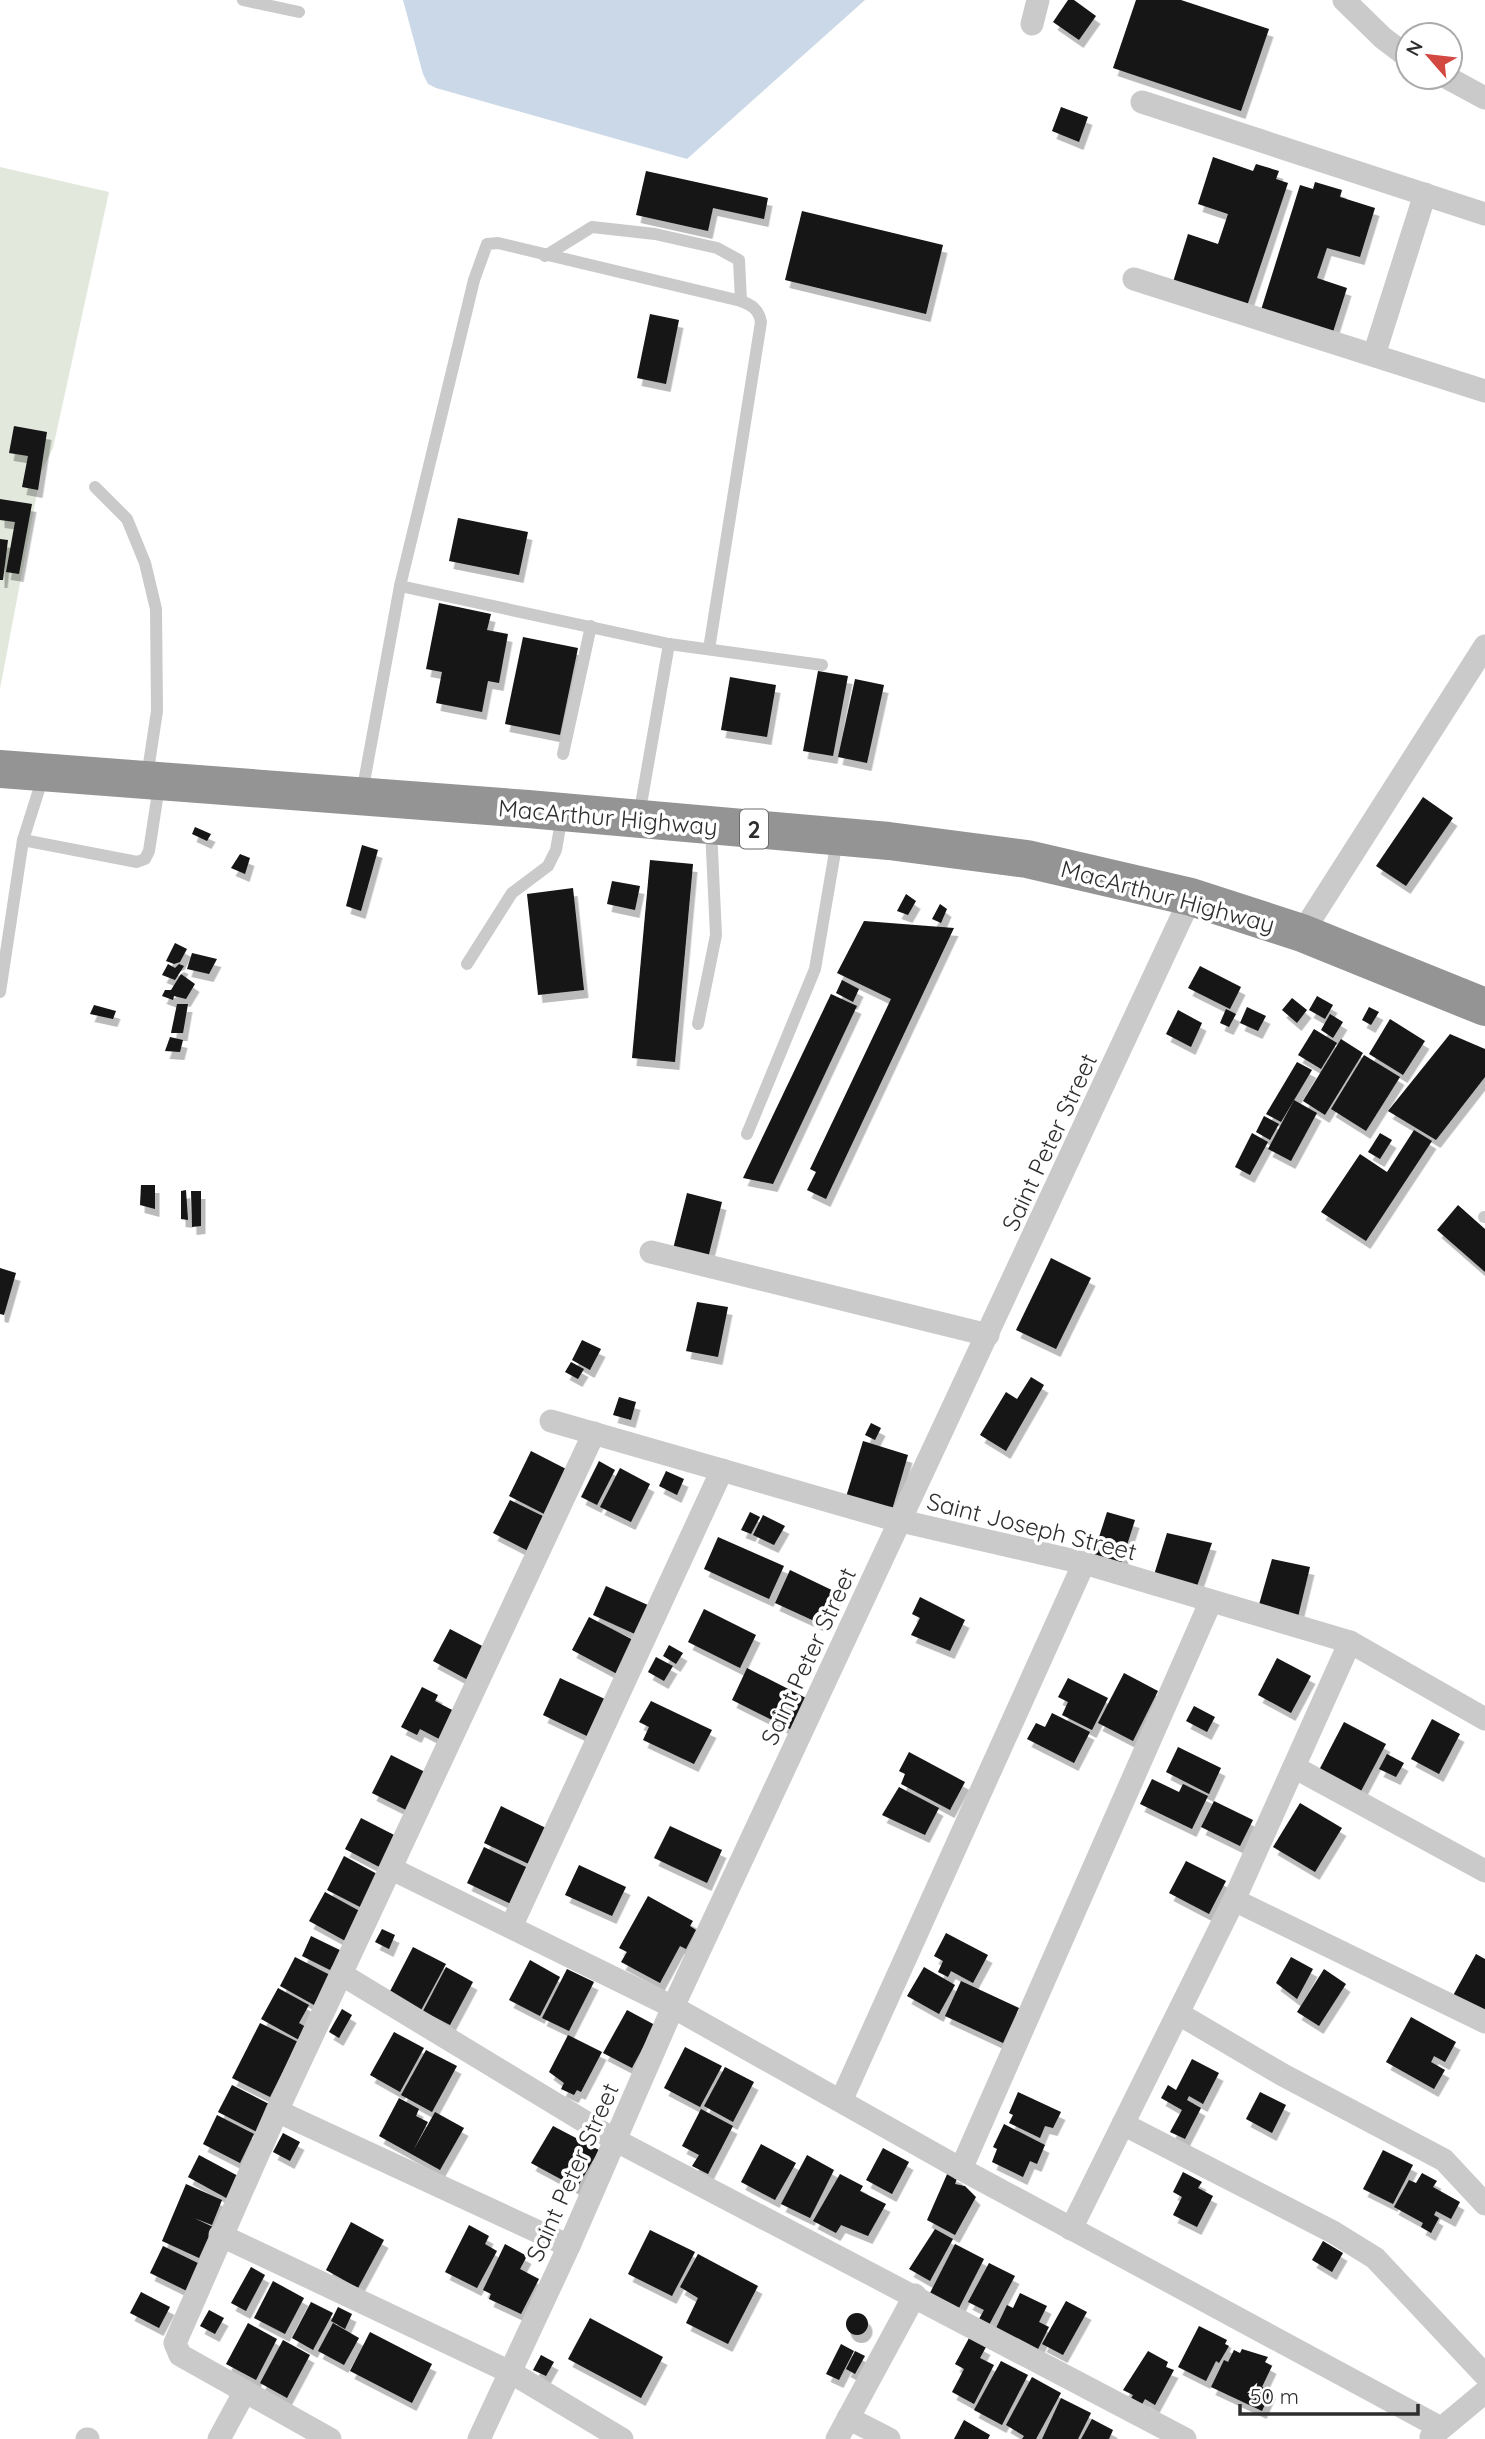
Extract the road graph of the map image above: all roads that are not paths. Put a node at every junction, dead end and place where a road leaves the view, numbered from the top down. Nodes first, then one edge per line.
1 (243, 0) edge
2 (1038, 0) edge
3 (1344, 0) edge
4 (299, 12) dead end
5 (1032, 24) dead end
6 (1394, 46) edge
7 (1464, 87) edge
8 (1485, 98) edge
9 (1142, 102) dead end
10 (1425, 194) junction
11 (1485, 214) edge
12 (545, 256) junction
13 (1134, 279) dead end
14 (741, 301) junction
15 (1374, 355) junction
16 (1485, 391) edge
17 (95, 487) dead end
18 (400, 586) junction
19 (591, 626) junction
20 (669, 644) junction
21 (1485, 646) edge
22 (709, 649) junction
23 (822, 665) dead end
24 (563, 754) dead end
25 (0, 769) edge
26 (44, 772) junction
27 (153, 781) junction
28 (361, 798) junction
29 (563, 812) junction
30 (638, 819) junction
31 (710, 825) junction
32 (838, 837) junction
33 (23, 840) junction
34 (1191, 897) junction
35 (1301, 933) junction
36 (467, 964) dead end
37 (0, 992) edge
38 (1485, 1007) edge
39 (698, 1024) dead end
40 (747, 1134) dead end
41 (651, 1252) dead end
42 (988, 1335) junction
43 (551, 1421) dead end
44 (594, 1433) junction
45 (722, 1470) junction
46 (901, 1521) junction
47 (1084, 1563) junction
48 (1212, 1601) junction
49 (1350, 1642) junction
50 (1485, 1719) edge
51 (1294, 1767) junction
52 (392, 1869) junction
53 (1485, 1871) edge
54 (1234, 1900) junction
55 (511, 1927) junction
56 (341, 1974) junction
57 (673, 2007) junction
58 (1179, 2014) junction
59 (1485, 2022) edge
60 (841, 2101) junction
61 (277, 2110) junction
62 (1124, 2124) junction
63 (615, 2140) junction
64 (961, 2169) junction
65 (1485, 2204) edge
66 (1071, 2229) junction
67 (220, 2235) junction
68 (569, 2246) junction
69 (915, 2295) junction
70 (512, 2372) junction
71 (1485, 2375) edge
72 (1485, 2392) edge
73 (244, 2393) junction
74 (848, 2418) junction
75 (1435, 2433) edge
76 (219, 2439) edge
77 (330, 2439) edge
78 (479, 2439) edge
79 (622, 2439) edge
80 (837, 2439) edge
81 (888, 2439) edge
82 (1185, 2439) edge

1 - 4 lane
2 - 5 street
3 - 6 street
7 - 8 street
9 - 10 street
10 - 11 street
10 - 15 street
12 - 14 lane
12 - 14 lane
12 - 18 lane
13 - 15 street
14 - 22 lane
15 - 16 street
17 - 27 lane
18 - 19 lane
18 - 28 lane
19 - 20 lane
19 - 24 lane
20 - 22 lane
20 - 30 lane
21 - 35 street
22 - 23 lane
25 - 26 highway, MacArthur Highway / 2
26 - 27 highway, MacArthur Highway / 2
26 - 33 lane
27 - 28 highway, MacArthur Highway / 2
27 - 33 lane
28 - 29 highway, MacArthur Highway / 2
29 - 30 highway, MacArthur Highway / 2
29 - 36 lane
30 - 31 highway, MacArthur Highway / 2
31 - 32 highway, MacArthur Highway / 2
31 - 39 lane
32 - 34 highway, MacArthur Highway / 2
32 - 40 lane
33 - 37 lane
34 - 35 highway, MacArthur Highway / 2
34 - 42 street, Saint Peter Street
35 - 38 highway, MacArthur Highway / 2
41 - 42 street
42 - 46 street, Saint Peter Street
43 - 44 street, Saint Joseph Street
44 - 45 street, Saint Joseph Street
44 - 52 street
45 - 46 street, Saint Joseph Street
45 - 55 street
46 - 47 street, Saint Joseph Street
46 - 57 street, Saint Peter Street
47 - 48 street, Saint Joseph Street
47 - 60 street
48 - 49 street, Saint Joseph Street
48 - 64 street
49 - 50 street, Saint Joseph Street
49 - 51 street
51 - 53 street
51 - 54 street
52 - 55 street
52 - 56 street
54 - 58 street
54 - 59 street
55 - 57 street
56 - 61 street
56 - 63 street
57 - 60 street
57 - 63 street, Saint Peter Street
58 - 62 street
58 - 65 street
60 - 64 street
61 - 67 street
61 - 68 street
62 - 66 street
62 - 71 street
63 - 68 street, Saint Peter Street
63 - 69 street
64 - 66 street
66 - 75 street
67 - 70 street
67 - 73 street
68 - 70 street, Saint Peter Street
69 - 74 street
69 - 82 street
70 - 78 street, Saint Peter Street
70 - 79 street
72 - 75 street
73 - 76 street
73 - 77 street
74 - 80 street
74 - 81 street

